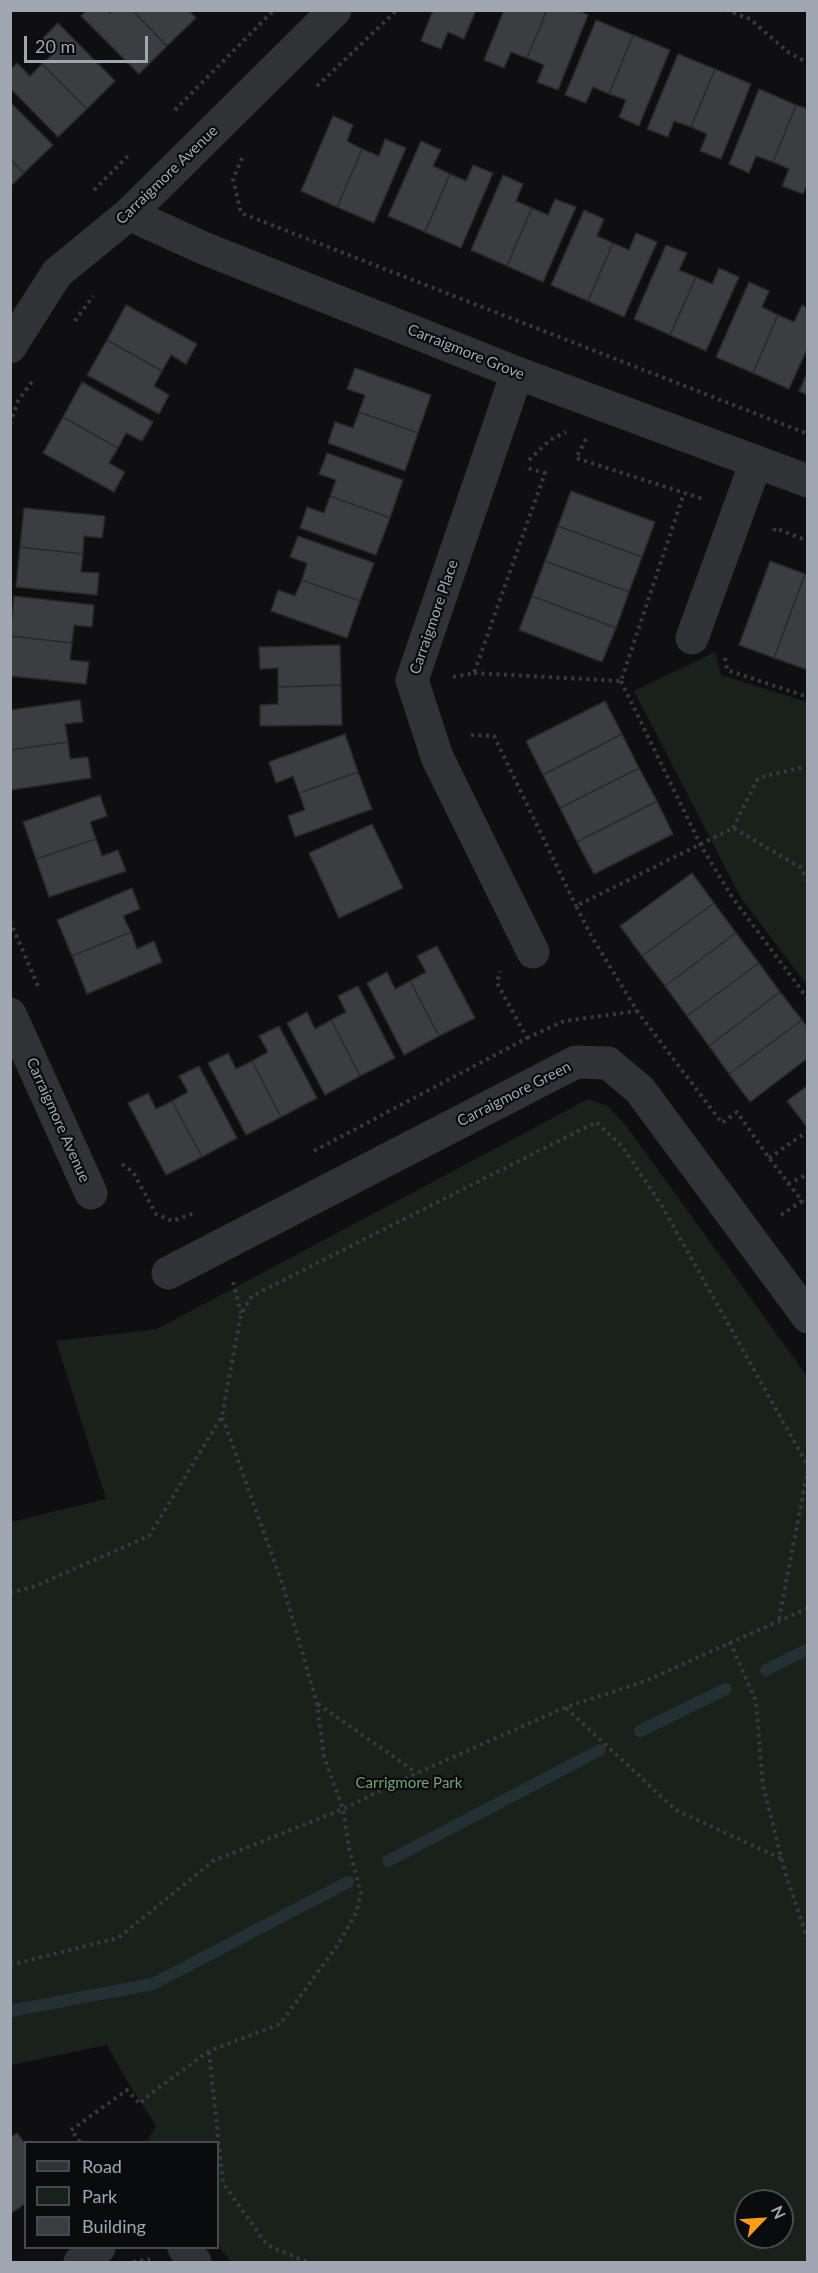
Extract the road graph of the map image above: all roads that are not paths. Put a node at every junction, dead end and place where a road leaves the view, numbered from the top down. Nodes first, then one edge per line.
1 (335, 10) edge
2 (129, 214) junction
3 (10, 347) edge
4 (518, 373) junction
5 (756, 462) junction
6 (807, 480) edge
7 (692, 638) dead end
8 (533, 952) dead end
9 (10, 1014) edge
10 (91, 1193) dead end
11 (168, 1273) dead end
12 (807, 1317) edge
13 (96, 2249) edge
14 (185, 2249) edge
15 (80, 2262) edge
16 (195, 2262) edge

1 - 2 street, Carraigmore Avenue
2 - 3 street, Carraigmore Avenue
2 - 4 street, Carraigmore Grove
4 - 5 street, Carraigmore Grove
4 - 8 street, Carraigmore Place
5 - 6 street, Carraigmore Grove
5 - 7 street
9 - 10 street, Carraigmore Avenue
11 - 12 street, Carraigmore Green
13 - 15 street
14 - 16 street

